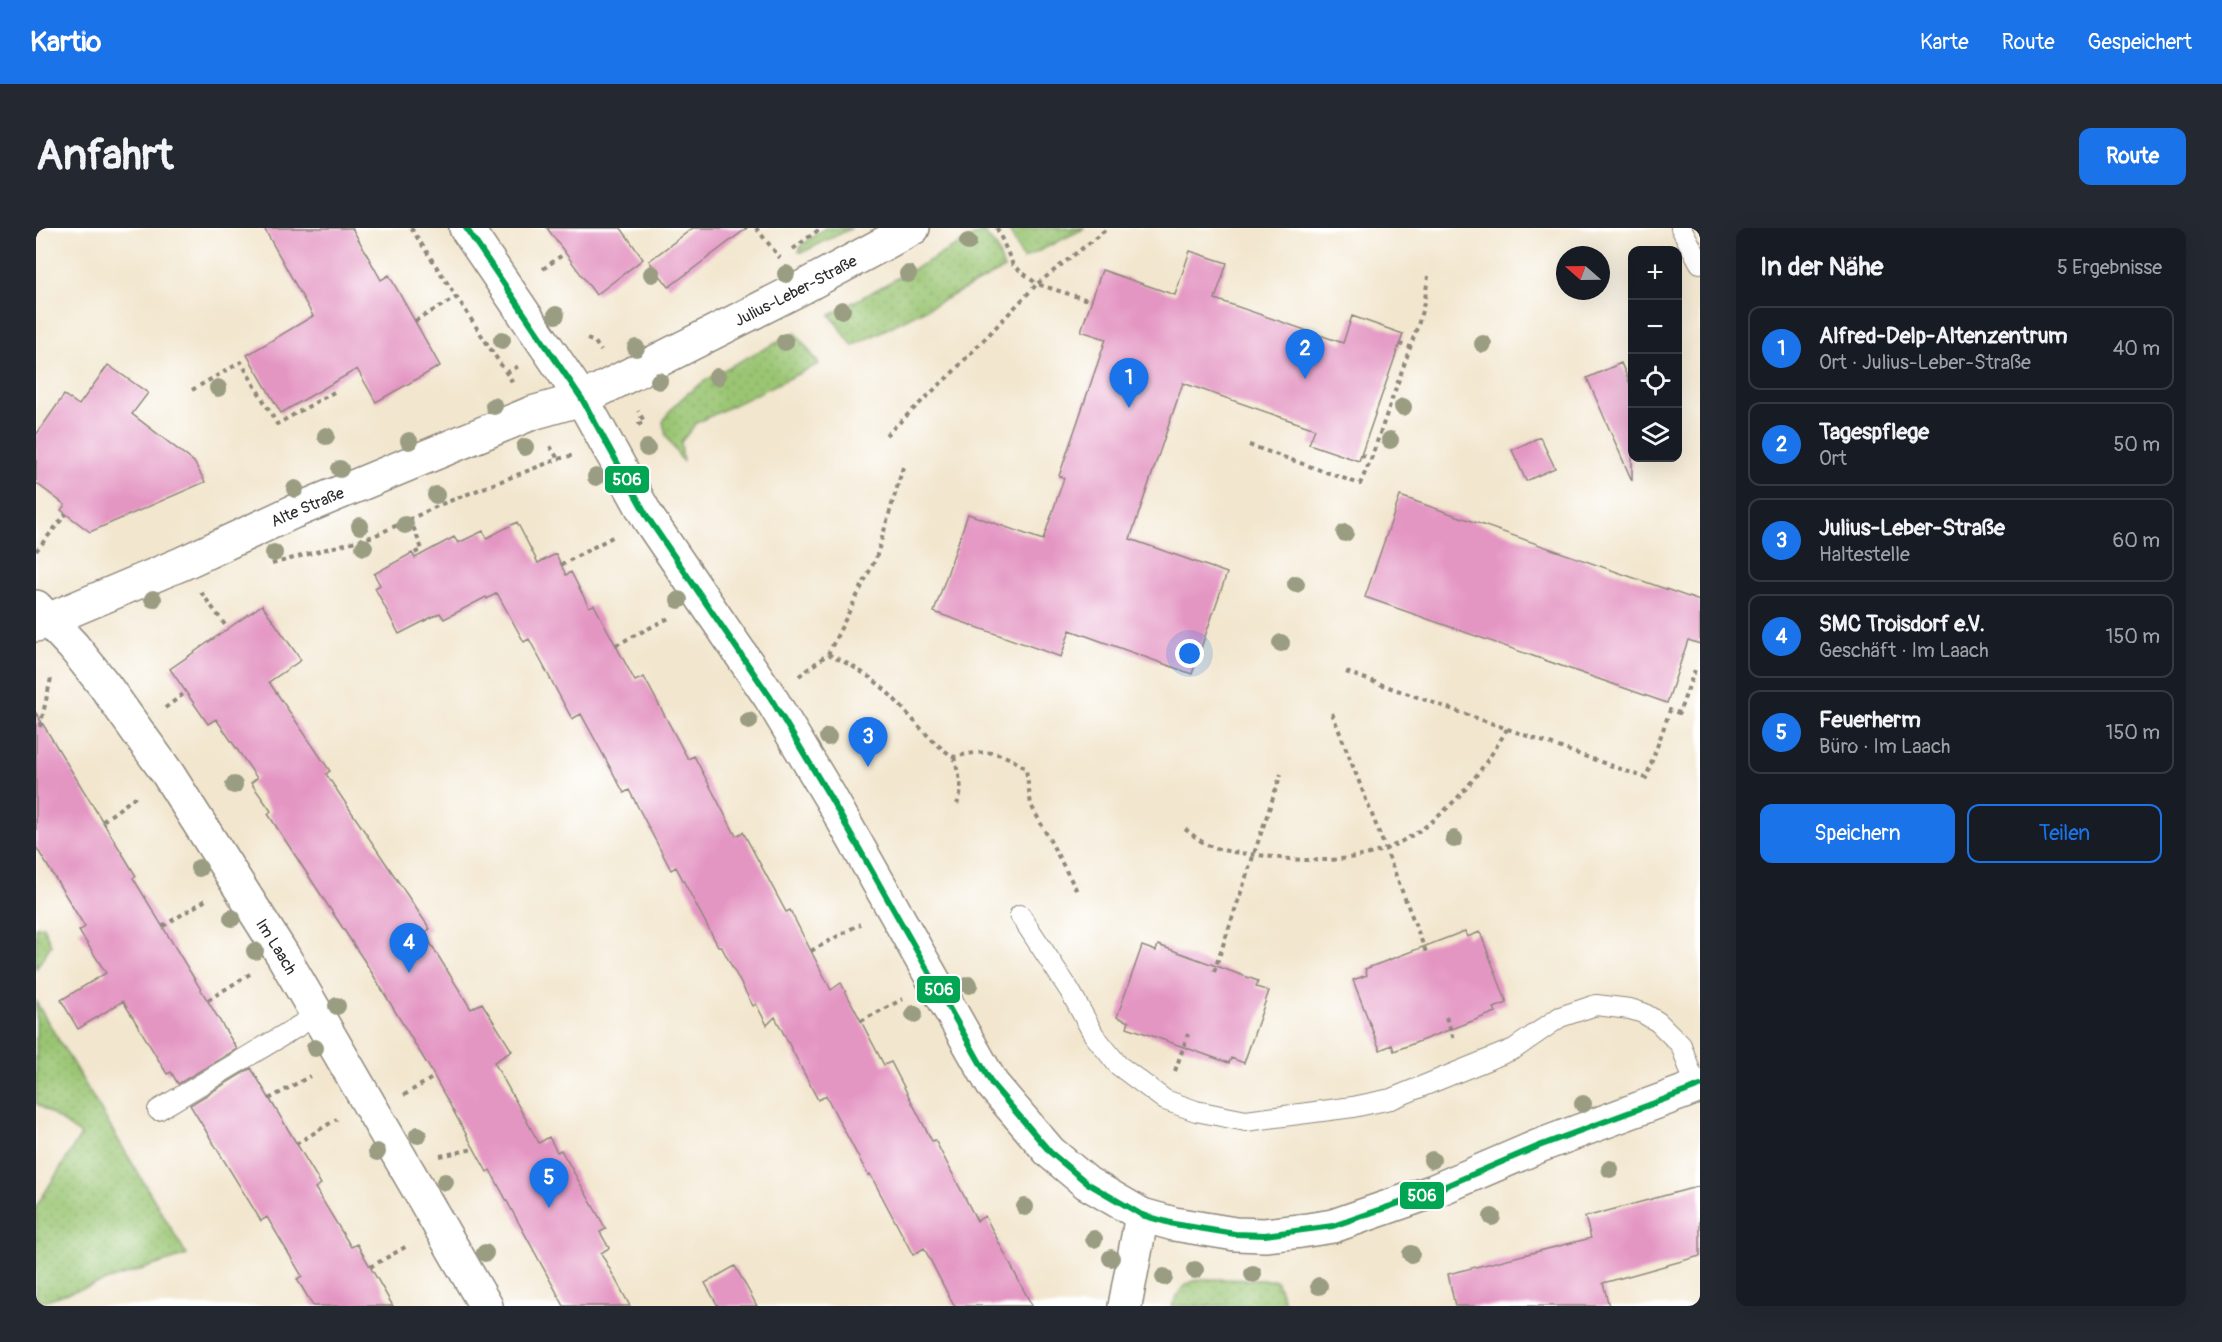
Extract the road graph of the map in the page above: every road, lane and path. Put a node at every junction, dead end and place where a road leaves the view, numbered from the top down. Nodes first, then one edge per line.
1 (411, 228) edge
2 (466, 228) edge
3 (821, 228) edge
4 (913, 228) edge
5 (997, 228) edge
6 (1108, 228) edge
7 (1681, 228) edge
8 (565, 253) dead end
9 (780, 258) dead end
10 (1700, 263) edge
11 (543, 269) dead end
12 (1428, 276) dead end
13 (1037, 284) junction
14 (457, 297) junction
15 (1091, 301) dead end
16 (415, 321) dead end
17 (1399, 344) dead end
18 (1410, 347) junction
19 (506, 373) dead end
20 (192, 390) dead end
21 (334, 392) dead end
22 (582, 399) junction
23 (886, 435) dead end
24 (606, 441) junction
25 (1249, 446) dead end
26 (1361, 455) dead end
27 (1371, 459) junction
28 (904, 464) dead end
29 (66, 514) dead end
30 (648, 518) junction
31 (410, 519) junction
32 (36, 551) edge
33 (413, 554) dead end
34 (561, 565) dead end
35 (267, 566) dead end
36 (210, 588) dead end
37 (201, 592) junction
38 (192, 596) dead end
39 (704, 600) junction
40 (39, 618) edge
41 (228, 629) dead end
42 (616, 645) dead end
43 (73, 646) junction
44 (828, 654) junction
45 (1696, 667) dead end
46 (1346, 672) dead end
47 (770, 698) junction
48 (1332, 713) dead end
49 (40, 726) dead end
50 (1508, 729) junction
51 (954, 757) junction
52 (168, 774) junction
53 (1281, 774) dead end
54 (957, 804) dead end
55 (103, 821) dead end
56 (1185, 829) dead end
57 (1384, 849) junction
58 (1255, 854) junction
59 (236, 882) junction
60 (1077, 891) dead end
61 (893, 906) junction
62 (1020, 915) dead end
63 (163, 926) dead end
64 (811, 951) dead end
65 (1426, 952) dead end
66 (282, 954) junction
67 (1214, 972) dead end
68 (935, 982) junction
69 (208, 1000) dead end
70 (317, 1015) junction
71 (861, 1021) dead end
72 (1188, 1034) dead end
73 (343, 1057) junction
74 (1698, 1086) edge
75 (269, 1099) dead end
76 (368, 1100) junction
77 (1165, 1100) junction
78 (158, 1110) dead end
79 (296, 1144) dead end
80 (1142, 1215) junction
81 (441, 1226) junction
82 (370, 1267) dead end
83 (486, 1306) edge
84 (1125, 1306) edge

1 - 14 path
2 - 22 street
3 - 9 path
4 - 22 street, Julius-Leber-Straße
5 - 13 path
6 - 13 path
7 - 10 lane
8 - 11 path
12 - 18 path
13 - 15 path
13 - 23 path
14 - 16 path
14 - 19 path
17 - 18 path
18 - 27 path
20 - 21 path
22 - 24 street
22 - 40 street, Alte Straße
24 - 30 street
24 - 31 path
25 - 27 path
26 - 27 path
28 - 44 path
29 - 32 path
30 - 34 path
30 - 39 street
31 - 33 path
31 - 35 path
36 - 37 path
37 - 38 path
37 - 41 path
39 - 42 path
39 - 47 street
40 - 43 street, Im Laach
43 - 49 path
43 - 52 street, Im Laach
44 - 47 path
44 - 51 path
45 - 50 path
46 - 50 path
47 - 61 street
48 - 57 path
50 - 57 path
51 - 54 path
51 - 60 path
52 - 55 path
52 - 59 street, Im Laach
53 - 58 path
56 - 58 path
57 - 58 path
57 - 65 path
58 - 67 path
59 - 63 path
59 - 66 street, Im Laach
61 - 64 path
61 - 68 street
62 - 77 lane
66 - 69 path
66 - 70 street, Im Laach
68 - 71 path
68 - 80 street
70 - 73 street, Im Laach
70 - 78 lane
72 - 77 path
73 - 75 path
73 - 76 street, Im Laach
74 - 77 lane
74 - 80 street
76 - 79 path
76 - 81 street, Im Laach
80 - 84 street
81 - 82 path
81 - 83 street, Im Laach

